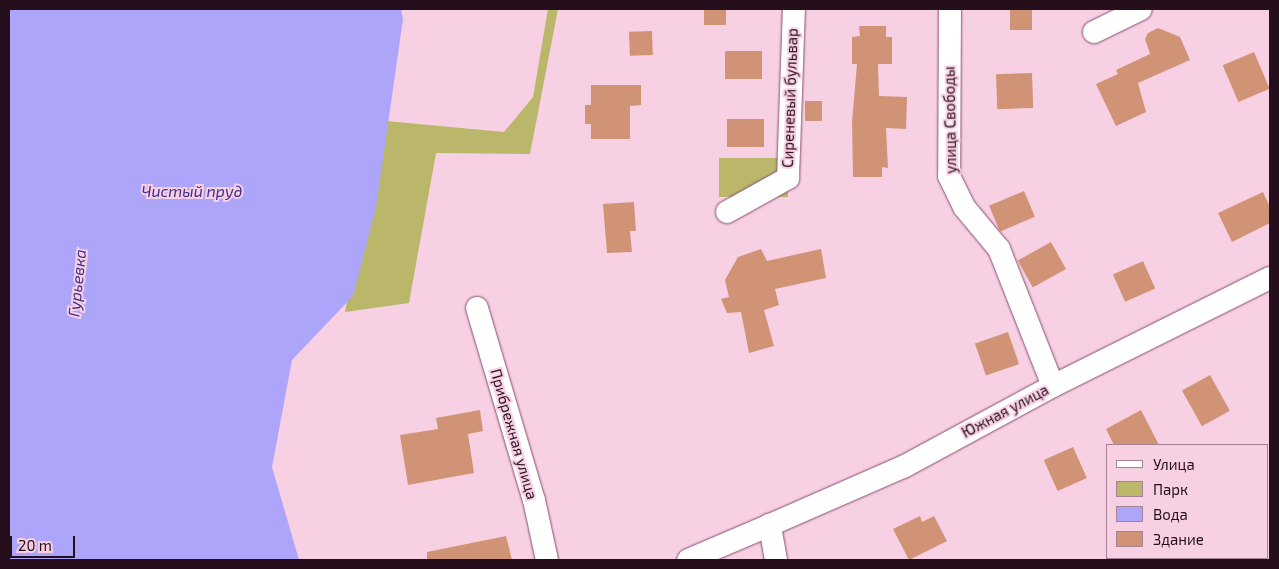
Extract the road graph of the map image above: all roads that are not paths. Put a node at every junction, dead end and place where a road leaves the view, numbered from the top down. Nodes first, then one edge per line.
1 (794, 9) edge
2 (950, 9) edge
3 (1141, 9) edge
4 (1094, 32) dead end
5 (727, 212) dead end
6 (1270, 278) edge
7 (477, 308) dead end
8 (1053, 386) junction
9 (770, 525) junction
10 (547, 560) edge
11 (688, 560) edge
12 (776, 560) edge

1 - 5 street, Сиреневый бульвар
2 - 8 street, улица Свободы
3 - 4 street
6 - 8 street, Южная улица
7 - 10 street, Прибрежная улица
8 - 9 street, Южная улица
9 - 11 street, Южная улица
9 - 12 street

